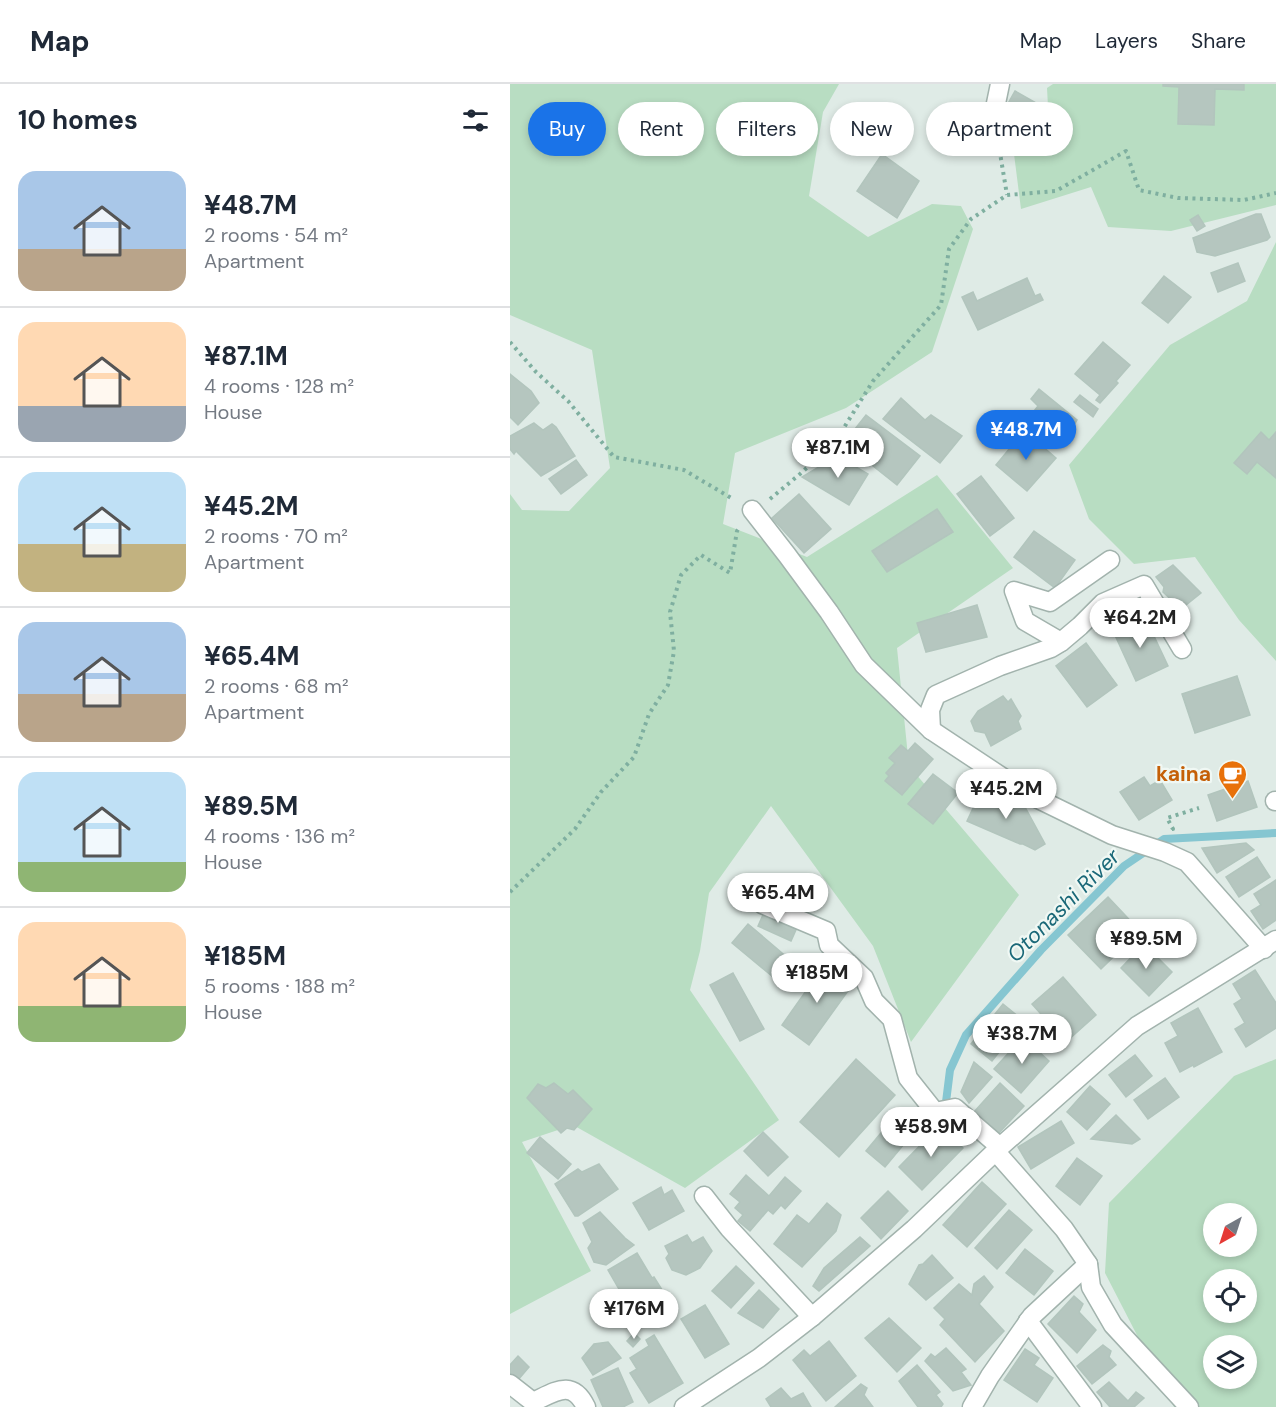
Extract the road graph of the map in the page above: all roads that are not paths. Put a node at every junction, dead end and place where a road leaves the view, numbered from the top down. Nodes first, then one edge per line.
1 (1000, 84) edge
2 (996, 102) edge
3 (752, 510) road end
4 (1110, 560) dead end
5 (1061, 642) junction
6 (1182, 649) dead end
7 (931, 730) junction
8 (762, 904) dead end
9 (1270, 944) edge
10 (998, 1149) junction
11 (704, 1196) dead end
12 (1088, 1264) junction
13 (813, 1317) junction
14 (1028, 1322) junction
15 (510, 1384) edge
16 (526, 1404) edge
17 (586, 1407) edge
18 (684, 1407) edge
19 (972, 1407) edge
20 (1092, 1407) edge
21 (1189, 1407) edge

1 - 2 street
3 - 7 street
4 - 5 street
5 - 6 street
5 - 7 street
7 - 9 street
8 - 10 street
9 - 10 street
10 - 12 street
10 - 13 street
11 - 13 street
12 - 14 street
12 - 21 street
13 - 18 street
14 - 19 street
14 - 20 street
15 - 16 street
16 - 17 street

